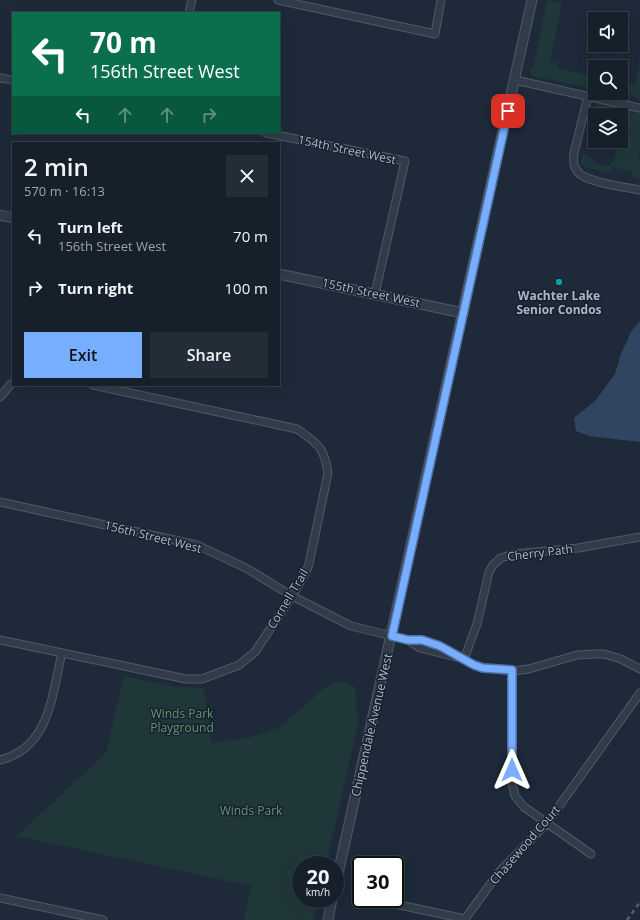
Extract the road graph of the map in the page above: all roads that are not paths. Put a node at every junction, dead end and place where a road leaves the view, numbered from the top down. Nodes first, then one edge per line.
1 (192, 0) edge
2 (278, 0) edge
3 (441, 0) edge
4 (532, 0) edge
5 (189, 12) edge
6 (0, 78) edge
7 (12, 80) edge
8 (515, 80) junction
9 (588, 96) joint
10 (605, 100) edge
11 (640, 108) edge
12 (271, 134) edge
13 (640, 190) edge
14 (0, 215) edge
15 (12, 218) edge
16 (280, 274) edge
17 (375, 294) junction
18 (463, 313) junction
19 (12, 384) edge
20 (98, 386) edge
21 (0, 398) edge
22 (0, 502) edge
23 (640, 536) edge
24 (292, 596) junction
25 (392, 636) junction
26 (0, 640) edge
27 (62, 653) junction
28 (464, 659) junction
29 (640, 669) edge
30 (512, 670) junction
31 (640, 694) edge
32 (0, 760) edge
33 (547, 823) junction
34 (591, 854) dead end
35 (342, 856) edge
36 (0, 898) edge
37 (404, 906) edge
38 (330, 908) edge
39 (103, 920) edge
40 (328, 920) edge

1 - 5 street
2 - 3 street
4 - 8 street, Chippendale Avenue West
6 - 7 street
8 - 9 street
8 - 18 street, Chippendale Avenue West
9 - 13 street
10 - 11 street
12 - 17 street, 154th Street West
14 - 15 street
16 - 17 street, 155th Street West
17 - 18 street, 155th Street West
18 - 25 street, Chippendale Avenue West
19 - 21 street
20 - 24 street, Cornell Trail
22 - 24 street, 156th Street West
23 - 28 street, Cherry Path
24 - 25 street, 156th Street West
24 - 27 street, Cornell Trail
25 - 28 street, 156th Street West
25 - 35 street, Chippendale Avenue West
26 - 27 street, Cornell Trail
27 - 32 street
28 - 30 street, 156th Street West
29 - 30 street, 156th Street West
30 - 33 street
31 - 33 street, Chasewood Court
33 - 34 street
33 - 37 street, Chasewood Court
36 - 39 street
38 - 40 street

